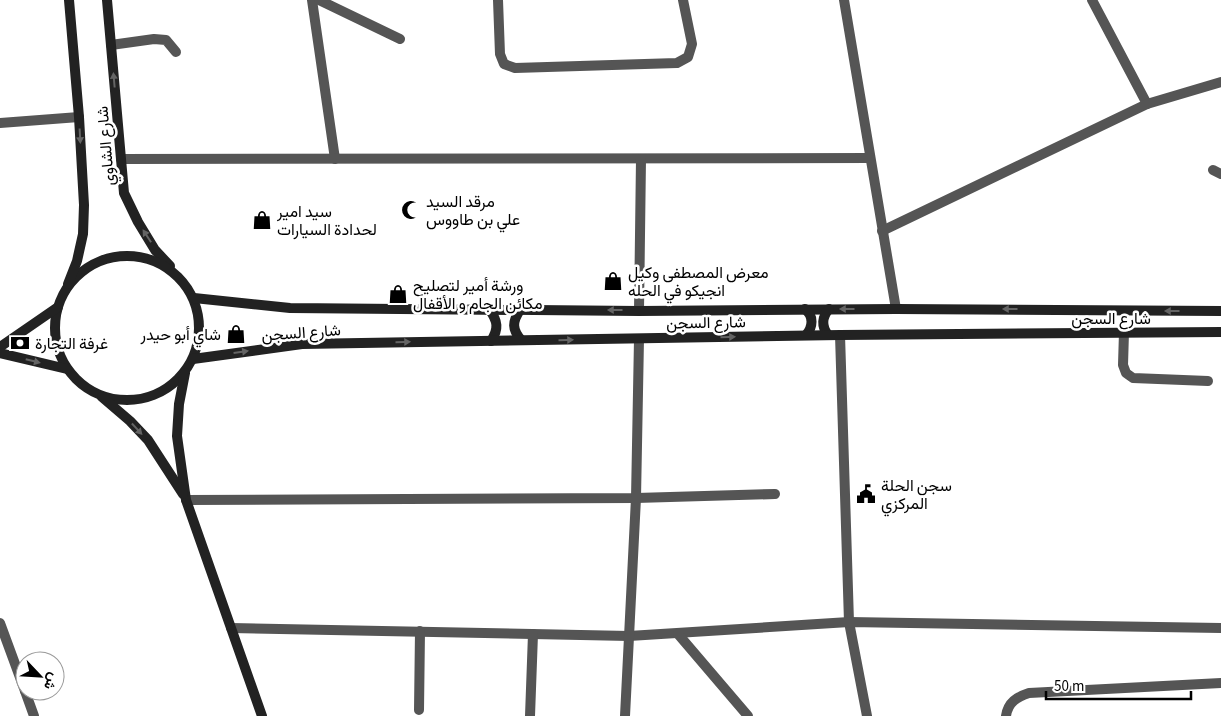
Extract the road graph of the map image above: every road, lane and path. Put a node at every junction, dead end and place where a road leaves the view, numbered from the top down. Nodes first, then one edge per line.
1 (69, 0) edge
2 (107, 0) edge
3 (312, 0) edge
4 (319, 0) edge
5 (498, 0) edge
6 (683, 0) edge
7 (844, 0) edge
8 (1092, 0) edge
9 (400, 39) dead end
10 (111, 45) junction
11 (176, 52) dead end
12 (1221, 82) edge
13 (1147, 104) junction
14 (79, 117) junction
15 (0, 123) edge
16 (870, 158) junction
17 (121, 159) junction
18 (335, 159) junction
19 (641, 159) junction
20 (882, 230) junction
21 (177, 275) junction
22 (67, 288) junction
23 (194, 298) junction
24 (58, 307) junction
25 (489, 309) junction
26 (805, 309) junction
27 (829, 309) junction
28 (896, 309) junction
29 (520, 310) junction
30 (639, 311) junction
31 (1221, 311) edge
32 (1124, 332) junction
33 (1221, 332) edge
34 (840, 334) junction
35 (806, 335) junction
36 (828, 335) junction
37 (639, 339) junction
38 (521, 340) junction
39 (491, 341) junction
40 (0, 347) edge
41 (0, 353) edge
42 (193, 359) junction
43 (67, 369) junction
44 (184, 373) junction
45 (1208, 381) dead end
46 (101, 397) junction
47 (775, 494) dead end
48 (636, 498) junction
49 (186, 500) junction
50 (850, 622) junction
51 (0, 623) edge
52 (231, 628) junction
53 (1221, 628) edge
54 (420, 631) junction
55 (533, 634) junction
56 (678, 634) junction
57 (630, 636) junction
58 (15, 664) edge
59 (1221, 683) edge
60 (29, 701) edge
61 (419, 710) dead end
62 (34, 716) edge
63 (262, 716) edge
64 (530, 716) edge
65 (625, 716) edge
66 (748, 716) edge
67 (867, 716) edge
68 (1006, 716) edge

1 - 14 main road, شارع الشاوي
2 - 10 main road, شارع الشاوي
3 - 18 street
4 - 9 street
5 - 6 street
7 - 16 street
8 - 13 street
10 - 11 street
17 -> 10 main road, شارع الشاوي
12 - 13 street
13 - 20 street
14 - 15 street
14 -> 22 main road, شارع الشاوي
16 - 19 street
16 - 20 street
17 - 18 street
21 -> 17 main road, شارع الشاوي
18 - 19 street
19 - 30 street
20 - 28 street
21 - 22 main road
21 - 23 main road
22 - 24 main road
23 - 25 main road, شارع السجن
23 - 42 main road
24 - 40 main road
24 - 43 main road
25 - 29 main road, شارع السجن
25 - 39 main road
26 - 27 main road, شارع السجن
26 - 30 main road, شارع السجن
26 - 35 main road
28 -> 27 main road, شارع السجن
27 - 36 main road
31 -> 28 main road, شارع السجن
30 -> 29 main road, شارع السجن
29 - 38 main road
32 - 33 main road, شارع السجن
32 - 34 main road, شارع السجن
32 - 45 street
34 - 36 main road, شارع السجن
34 - 50 street
35 - 36 main road, شارع السجن
37 -> 35 main road, شارع السجن
38 -> 37 main road, شارع السجن
37 - 48 street
38 - 39 main road, شارع السجن
42 -> 39 main road, شارع السجن
41 -> 43 main road
42 - 44 main road
43 - 46 main road
44 - 46 main road
44 - 49 main road
46 -> 49 main road
47 - 48 street
48 - 49 street
48 - 57 street
49 - 52 main road
50 - 53 street
50 - 56 street
50 - 67 street
51 - 58 street
52 - 54 street
52 - 63 main road
54 - 55 street
54 - 61 street
55 - 57 street
55 - 64 street
56 - 57 street
56 - 66 street
57 - 65 street
59 - 68 street
60 - 62 street

